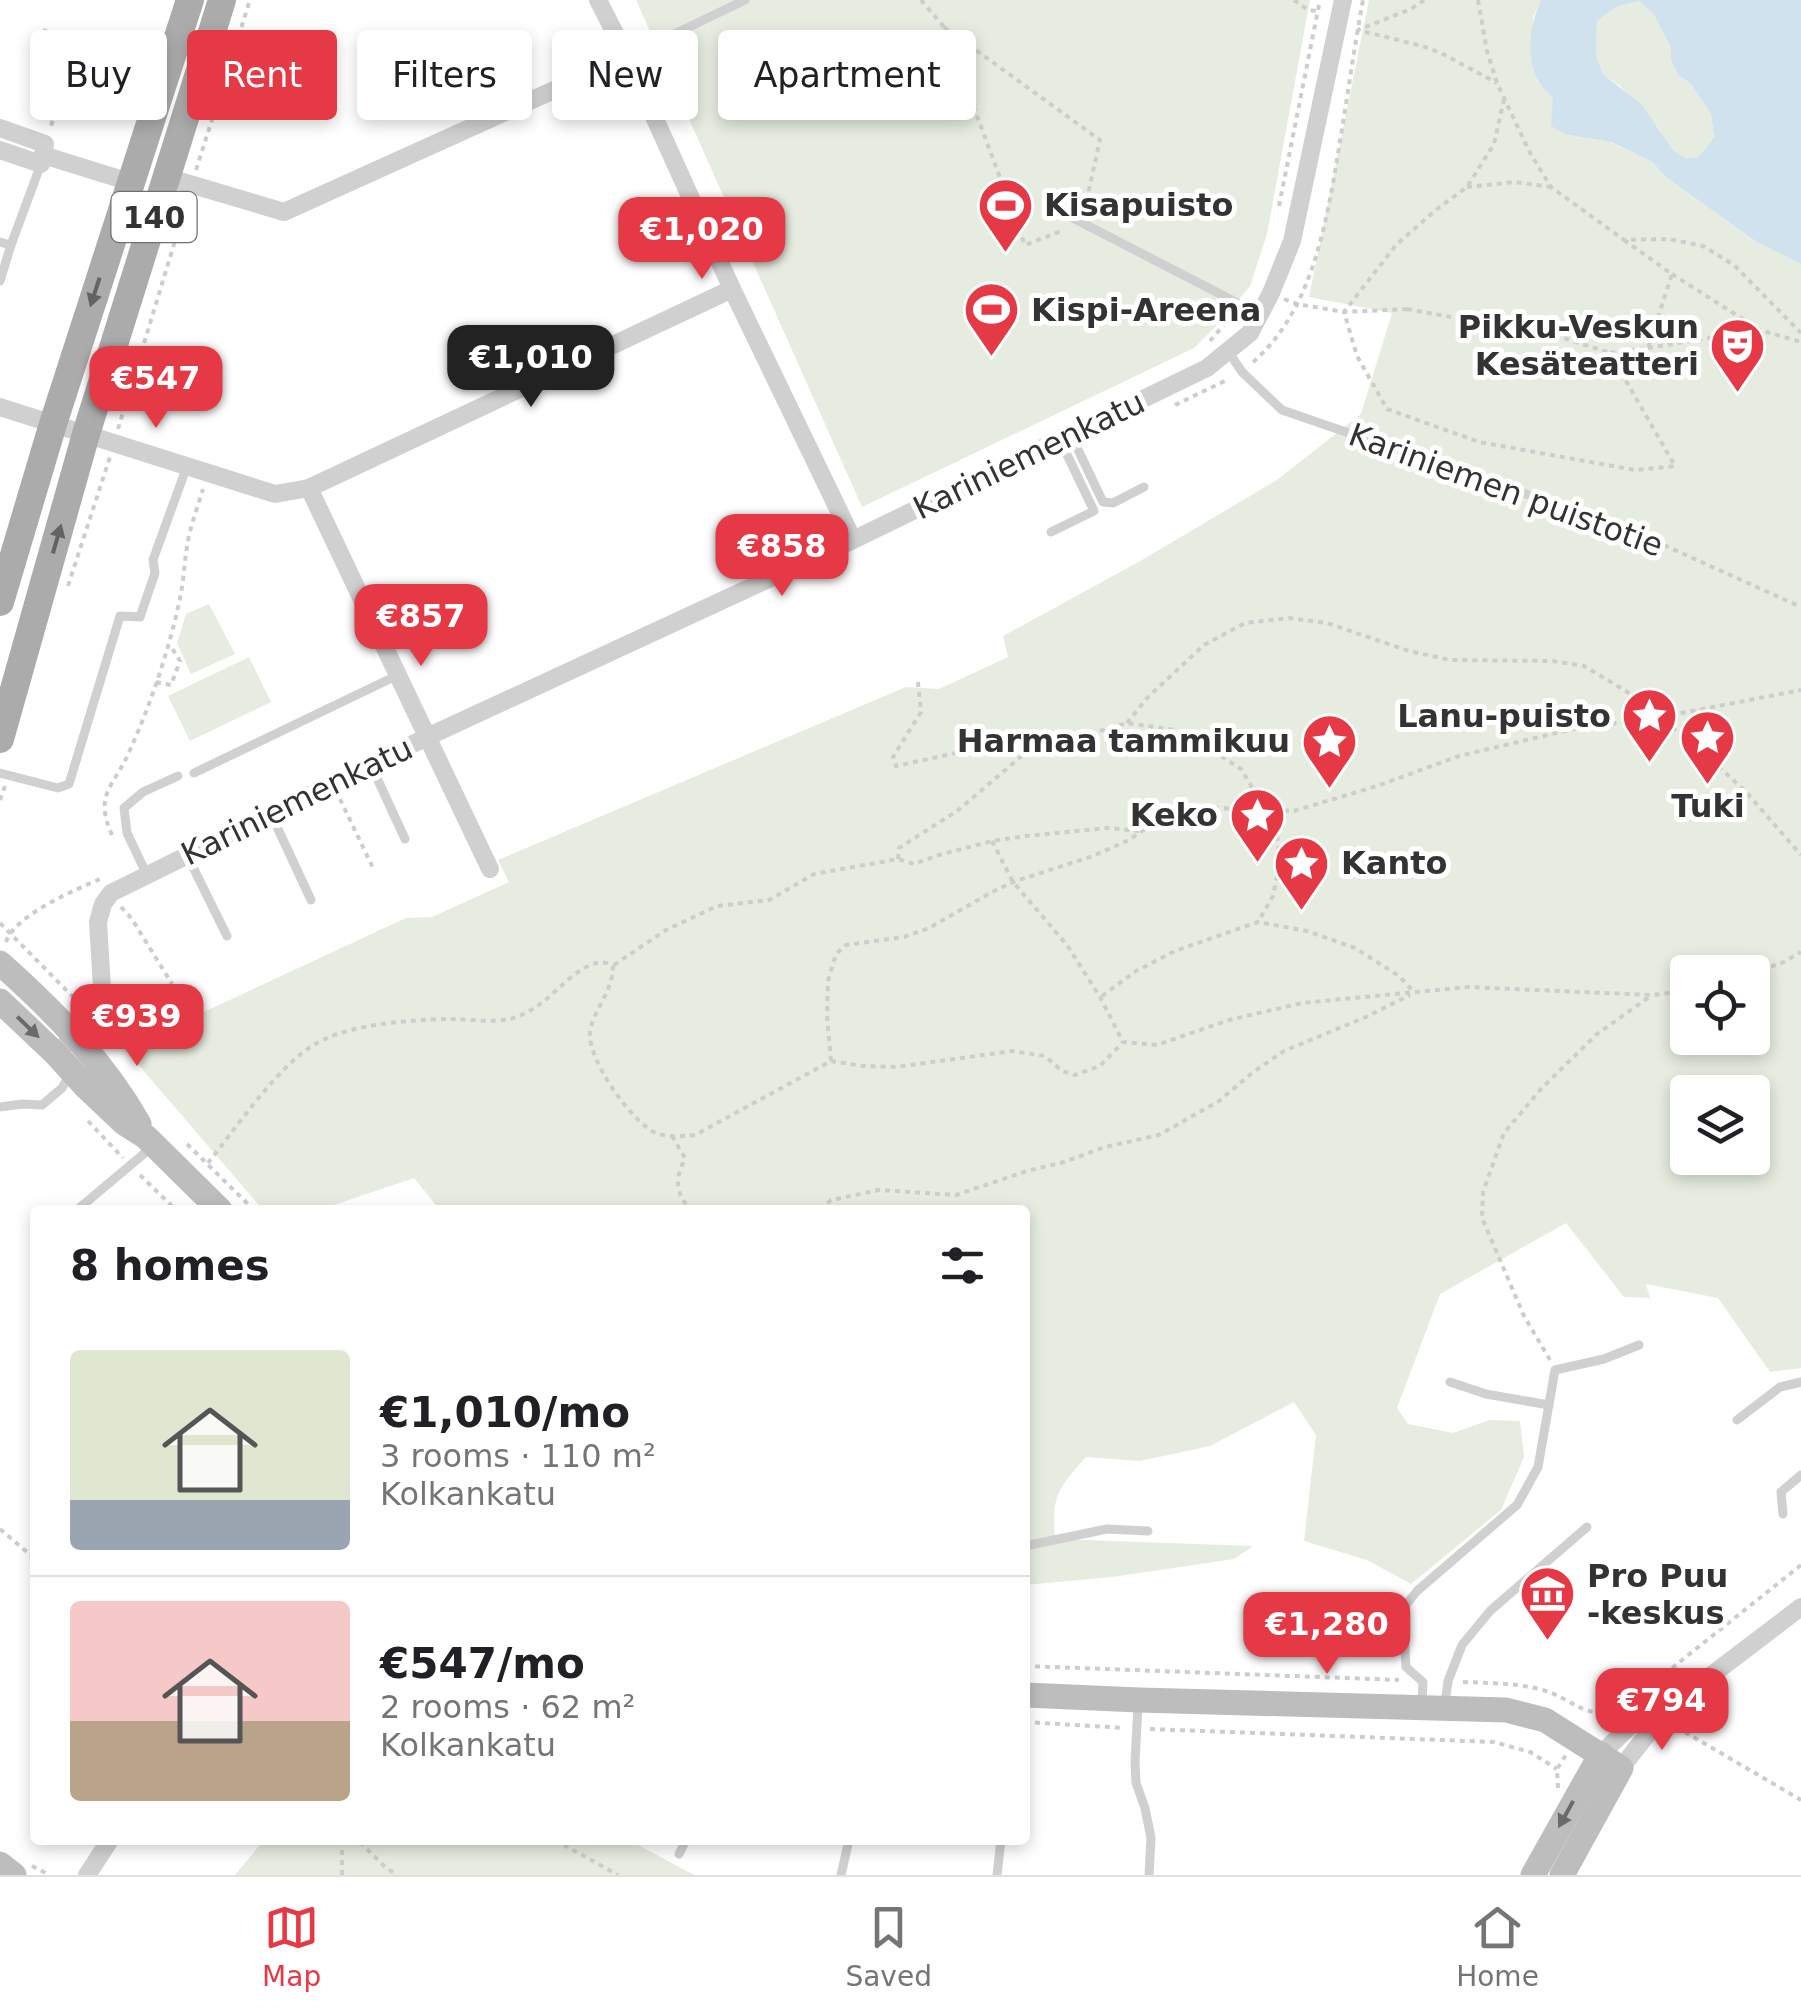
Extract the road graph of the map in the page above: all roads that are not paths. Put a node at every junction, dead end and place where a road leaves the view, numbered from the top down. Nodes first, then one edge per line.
1 (190, 0) edge
2 (222, 0) edge
3 (598, 0) edge
4 (745, 0) edge
5 (1344, 0) edge
6 (613, 30) edge
7 (684, 30) edge
8 (552, 92) edge
9 (655, 120) edge
10 (5, 130) edge
11 (1, 150) edge
12 (43, 154) junction
13 (117, 178) dead end
14 (179, 181) junction
15 (1065, 214) dead end
16 (5, 243) edge
17 (0, 281) edge
18 (732, 289) junction
19 (1261, 315) junction
20 (1228, 351) junction
21 (0, 408) edge
22 (52, 424) junction
23 (86, 434) junction
24 (1065, 438) junction
25 (187, 466) junction
26 (310, 488) junction
27 (1144, 488) dead end
28 (1632, 531) road end
29 (1051, 532) dead end
30 (853, 540) junction
31 (0, 602) edge
32 (398, 676) junction
33 (427, 737) junction
34 (0, 739) edge
35 (371, 764) junction
36 (194, 772) dead end
37 (4, 774) edge
38 (178, 776) dead end
39 (270, 814) junction
40 (405, 839) dead end
41 (187, 855) junction
42 (490, 869) dead end
43 (147, 874) junction
44 (311, 900) dead end
45 (227, 936) dead end
46 (0, 962) edge
47 (0, 1000) edge
48 (84, 1027) junction
49 (64, 1063) junction
50 (0, 1107) edge
51 (150, 1141) junction
52 (82, 1205) edge
53 (215, 1205) edge
54 (1639, 1345) dead end
55 (1450, 1382) dead end
56 (1801, 1382) edge
57 (1549, 1406) junction
58 (1737, 1420) dead end
59 (1801, 1475) edge
60 (1784, 1514) dead end
61 (1587, 1527) dead end
62 (1148, 1531) dead end
63 (1030, 1545) edge
64 (1801, 1607) edge
65 (1030, 1694) edge
66 (1435, 1694) junction
67 (1138, 1700) junction
68 (1611, 1761) junction
69 (107, 1845) edge
70 (684, 1845) edge
71 (848, 1845) edge
72 (1000, 1845) edge
73 (679, 1854) dead end
74 (0, 1864) edge
75 (14, 1875) edge
76 (86, 1875) edge
77 (841, 1875) edge
78 (997, 1875) edge
79 (1149, 1875) edge
80 (1532, 1875) edge
81 (1562, 1875) edge

1 -> 22 main road, 140
2 - 14 main road, 140
3 - 6 street
4 - 7 lane
5 - 19 street, Kariniemenkatu
8 - 14 street
9 - 18 street
10 - 11 street
10 - 12 street
11 - 12 street
12 - 13 street
12 - 16 lane
14 - 23 main road, 140
15 - 19 lane
16 - 17 lane
18 - 26 street
18 - 30 street
19 - 20 street, Kariniemenkatu
20 - 24 street, Kariniemenkatu
20 - 28 lane, Kariniemen puistotie
21 - 22 street
22 - 23 street
22 - 31 main road, 140
23 - 25 street
34 -> 23 main road, 140
24 - 27 lane
24 - 29 lane
24 - 30 street, Kariniemenkatu
25 - 26 street
25 - 37 lane
26 - 32 street
30 - 33 street, Kariniemenkatu
32 - 33 street
32 - 36 lane
33 - 35 street, Kariniemenkatu
33 - 42 street
35 - 39 street, Kariniemenkatu
35 - 40 lane
38 - 43 lane
39 - 41 street, Kariniemenkatu
39 - 44 lane
41 - 43 street, Kariniemenkatu
41 - 45 lane
43 - 48 street, Kariniemenkatu
46 - 48 street
47 -> 49 street
48 - 49 street
48 - 51 street
49 - 50 lane
49 - 51 street
51 - 52 lane
51 - 53 street
54 - 57 lane
55 - 57 lane
56 - 58 lane
57 - 66 lane
59 - 60 lane
61 - 66 lane
62 - 63 lane
64 - 68 street
65 - 67 street
66 - 67 street
66 - 68 street
67 - 79 lane
68 -> 80 street
68 - 81 street
69 - 76 street
70 - 73 lane
71 - 77 lane
72 - 78 lane
74 - 75 street

